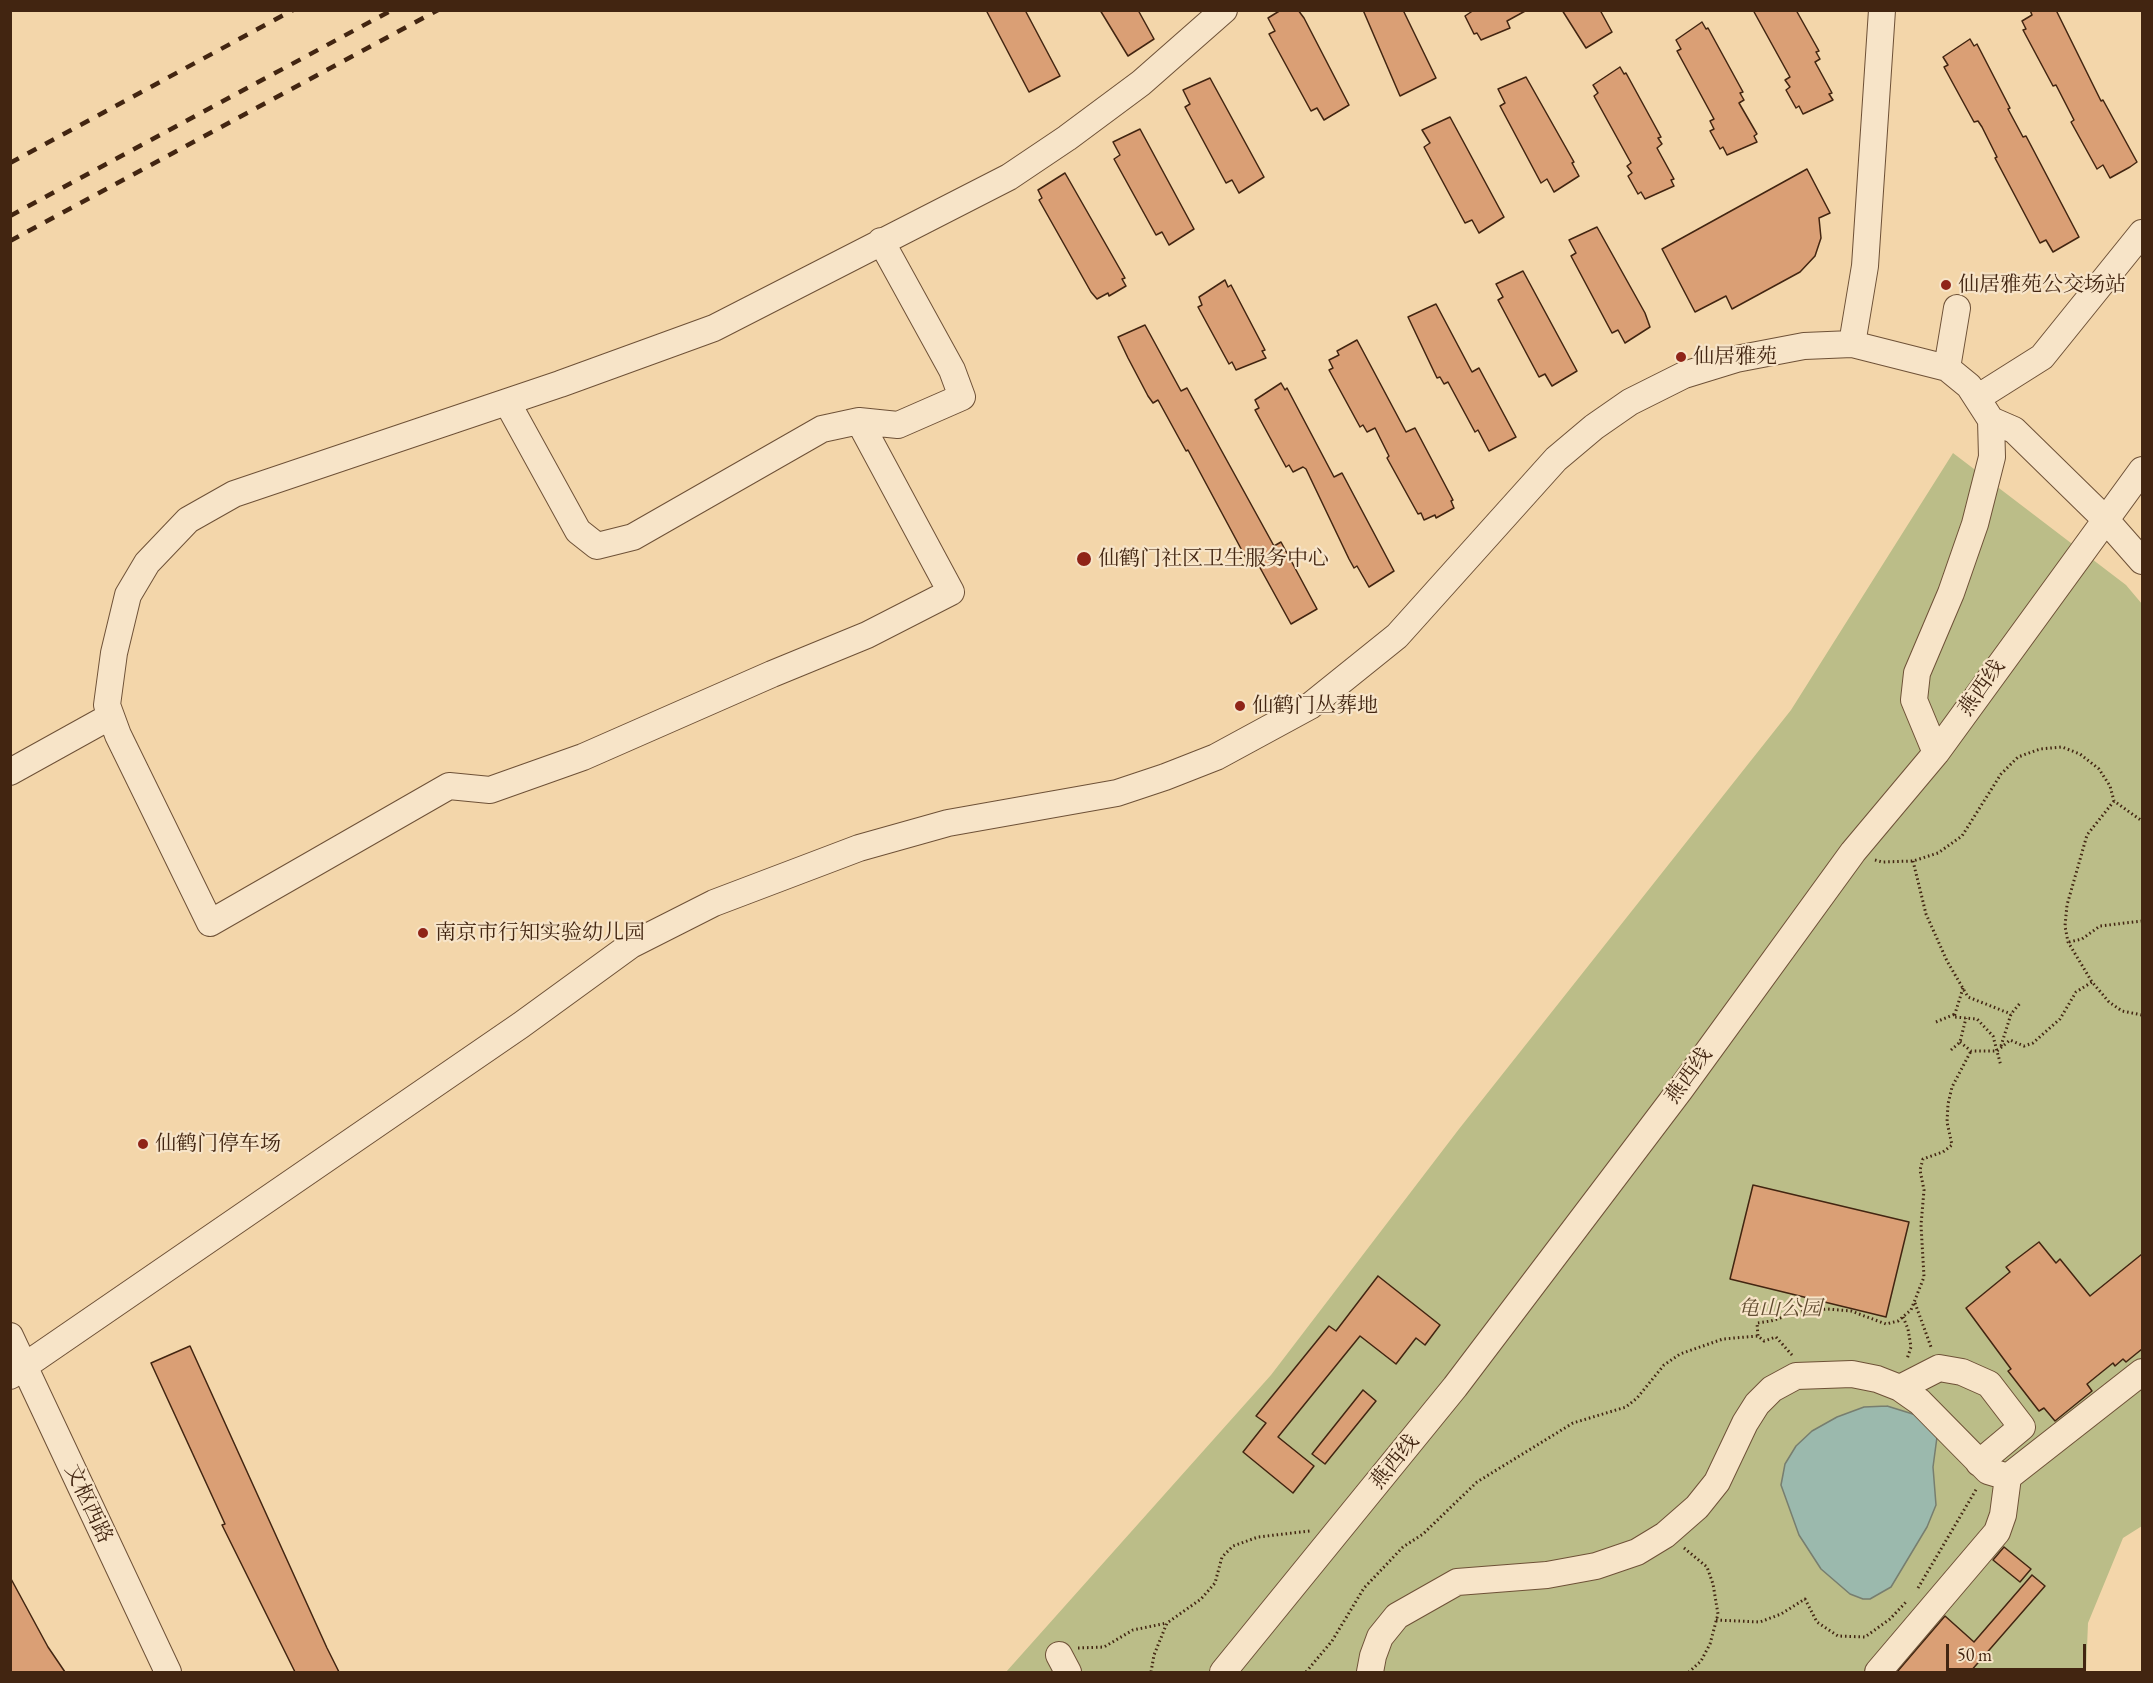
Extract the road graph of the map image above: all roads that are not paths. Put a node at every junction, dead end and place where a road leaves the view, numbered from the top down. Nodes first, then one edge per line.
1 (1224, 10) edge
2 (1882, 10) edge
3 (2142, 233) edge
4 (880, 241) junction
5 (1957, 308) dead end
6 (1852, 344) junction
7 (1947, 368) junction
8 (1977, 398) junction
9 (507, 402) junction
10 (1991, 420) junction
11 (859, 422) junction
12 (2142, 470) edge
13 (2105, 519) junction
14 (2142, 561) edge
15 (111, 716) junction
16 (1936, 753) junction
17 (10, 772) edge
18 (10, 1336) edge
19 (18, 1372) edge
20 (2142, 1372) edge
21 (1903, 1386) junction
22 (1992, 1471) junction
23 (168, 1672) edge
24 (1223, 1672) edge
25 (1370, 1672) edge
26 (1878, 1672) edge

1 - 4 street
2 - 6 street
3 - 8 street
4 - 9 street
4 - 11 street
5 - 7 street
6 - 7 street
6 - 19 street
7 - 8 street
8 - 10 street
9 - 11 street
9 - 15 street
10 - 13 street
10 - 16 street
11 - 15 street
12 - 13 street, 燕西线
13 - 14 street
13 - 16 street, 燕西线
15 - 17 street
16 - 24 street, 燕西线
18 - 19 street, 文枢西路
19 - 23 street, 文枢西路
20 - 22 street
21 - 22 street
21 - 22 street
21 - 25 street
22 - 26 street

